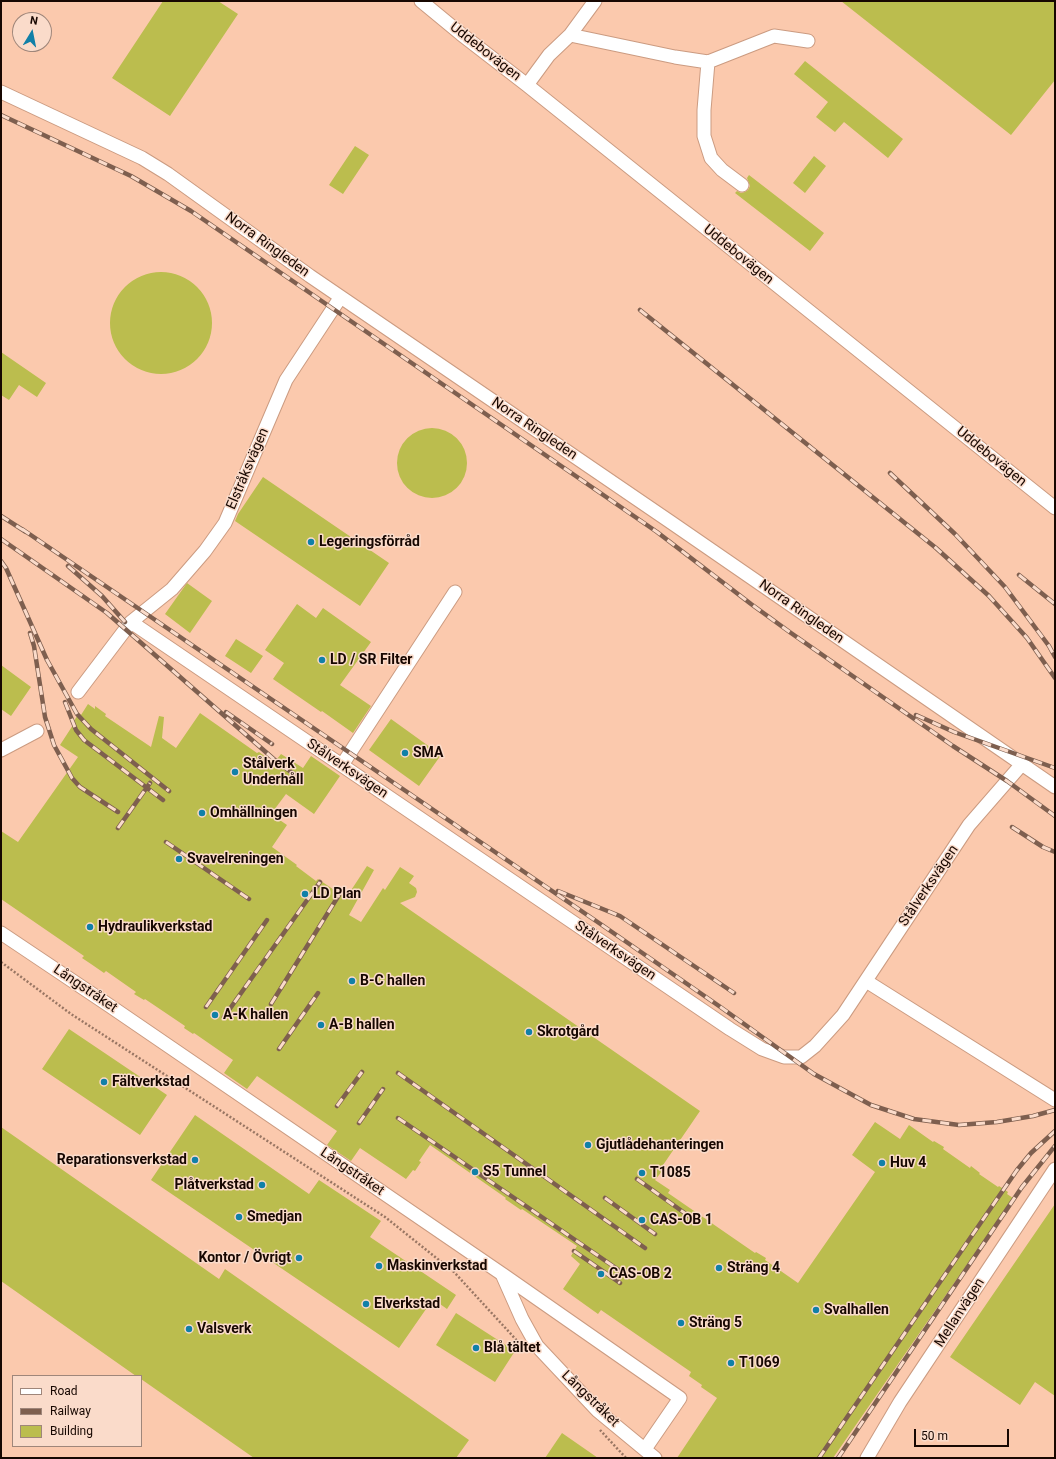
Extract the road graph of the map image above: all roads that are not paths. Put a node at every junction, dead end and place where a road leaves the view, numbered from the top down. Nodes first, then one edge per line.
1 (421, 1) edge
2 (595, 1) edge
3 (570, 35) junction
4 (808, 41) dead end
5 (708, 62) junction
6 (527, 85) junction
7 (1, 92) edge
8 (742, 185) dead end
9 (340, 298) junction
10 (1055, 508) edge
11 (455, 592) dead end
12 (131, 622) junction
13 (78, 692) dead end
14 (37, 731) dead end
15 (1, 750) edge
16 (1022, 764) junction
17 (342, 766) junction
18 (1055, 787) edge
19 (1, 933) edge
20 (866, 981) junction
21 (1055, 1100) edge
22 (1055, 1169) edge
23 (502, 1274) junction
24 (645, 1449) junction
25 (655, 1458) edge
26 (867, 1458) edge

1 - 6 street, Uddebovägen
2 - 3 street
3 - 5 street
3 - 6 street
4 - 5 street
5 - 8 street
6 - 10 street, Uddebovägen
7 - 9 street, Norra Ringleden
9 - 12 street, Elstråksvägen
9 - 16 street, Norra Ringleden
11 - 17 street
12 - 13 street, Elstråksvägen
12 - 17 street, Stålverksvägen
14 - 15 street
16 - 18 street, Norra Ringleden
16 - 20 street, Stålverksvägen
17 - 20 street, Stålverksvägen
19 - 23 street, Långstråket
20 - 21 street
22 - 26 street, Mellanvägen
23 - 24 street, Långstråket
23 - 24 street
24 - 25 street, Långstråket

